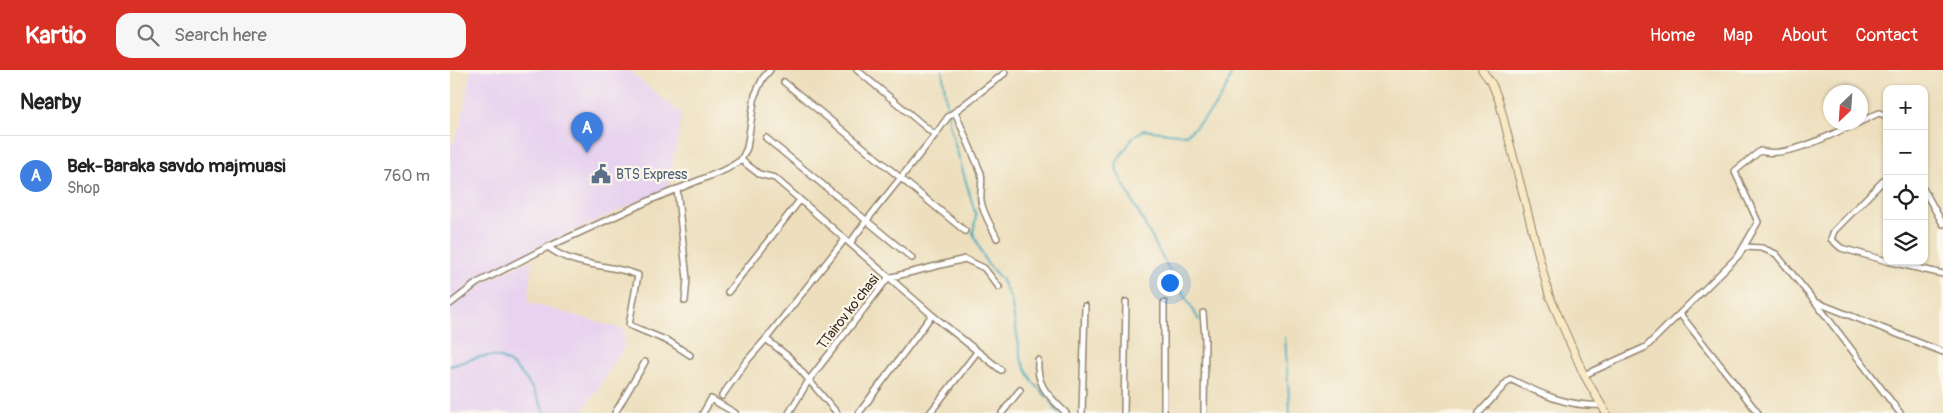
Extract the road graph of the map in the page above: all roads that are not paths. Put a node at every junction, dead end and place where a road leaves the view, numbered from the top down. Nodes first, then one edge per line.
1 (770, 70) edge
2 (857, 70) edge
3 (1482, 70) edge
4 (1005, 73) dead end
5 (784, 82) dead end
6 (955, 112) junction
7 (1883, 114) edge
8 (1868, 118) edge
9 (1840, 130) edge
10 (935, 135) junction
11 (766, 138) dead end
12 (742, 160) junction
13 (900, 178) junction
14 (1883, 181) edge
15 (677, 189) junction
16 (1928, 197) edge
17 (800, 200) junction
18 (867, 220) junction
19 (1943, 224) edge
20 (965, 231) dead end
21 (997, 238) dead end
22 (845, 239) junction
23 (850, 243) junction
24 (548, 247) junction
25 (1744, 247) junction
26 (912, 258) dead end
27 (1883, 260) edge
28 (1904, 265) edge
29 (1943, 274) edge
30 (888, 278) junction
31 (999, 287) dead end
32 (728, 292) dead end
33 (685, 301) dead end
34 (1126, 302) dead end
35 (1164, 303) dead end
36 (1816, 303) junction
37 (450, 304) edge
38 (1086, 306) dead end
39 (1203, 313) dead end
40 (1680, 314) junction
41 (932, 315) junction
42 (766, 339) junction
43 (977, 352) junction
44 (1943, 352) edge
45 (690, 356) dead end
46 (1038, 360) dead end
47 (645, 362) dead end
48 (1002, 370) dead end
49 (1584, 374) junction
50 (809, 380) junction
51 (1020, 390) dead end
52 (722, 396) dead end
53 (1600, 405) junction
54 (615, 413) edge
55 (703, 413) edge
56 (735, 413) edge
57 (789, 413) edge
58 (837, 413) edge
59 (859, 413) edge
60 (930, 413) edge
61 (1002, 413) edge
62 (1066, 413) edge
63 (1082, 413) edge
64 (1124, 413) edge
65 (1164, 413) edge
66 (1204, 413) edge
67 (1478, 413) edge
68 (1606, 413) edge
69 (1758, 413) edge
70 (1900, 413) edge

1 - 12 street
2 - 10 street
3 - 49 street
4 - 6 street
5 - 13 street
6 - 10 street
6 - 21 street
7 - 8 street
9 - 25 street
10 - 13 street
11 - 18 street
12 - 15 street
12 - 17 street
13 - 18 street
13 - 20 street
14 - 27 street
15 - 24 street
15 - 33 street
16 - 19 street
17 - 22 street
17 - 32 street
18 - 23 street
18 - 26 street
22 - 23 street
22 - 42 street
23 - 30 street
24 - 37 street
24 - 45 street
25 - 36 street
25 - 40 street
28 - 29 street
30 - 31 street, T.Tairov ko'chasi
30 - 41 street
30 - 50 street, T.Tairov ko'chasi
34 - 64 street
35 - 65 street
36 - 44 street
36 - 70 street
38 - 63 street
39 - 66 street
40 - 49 street
40 - 69 street
41 - 43 street
41 - 59 street
42 - 50 street
42 - 52 street
43 - 48 street
43 - 60 street
46 - 62 street
47 - 54 street
49 - 53 street
50 - 57 street, T.Tairov ko'chasi
50 - 58 street
51 - 61 street
53 - 67 street
53 - 68 street
55 - 56 street

